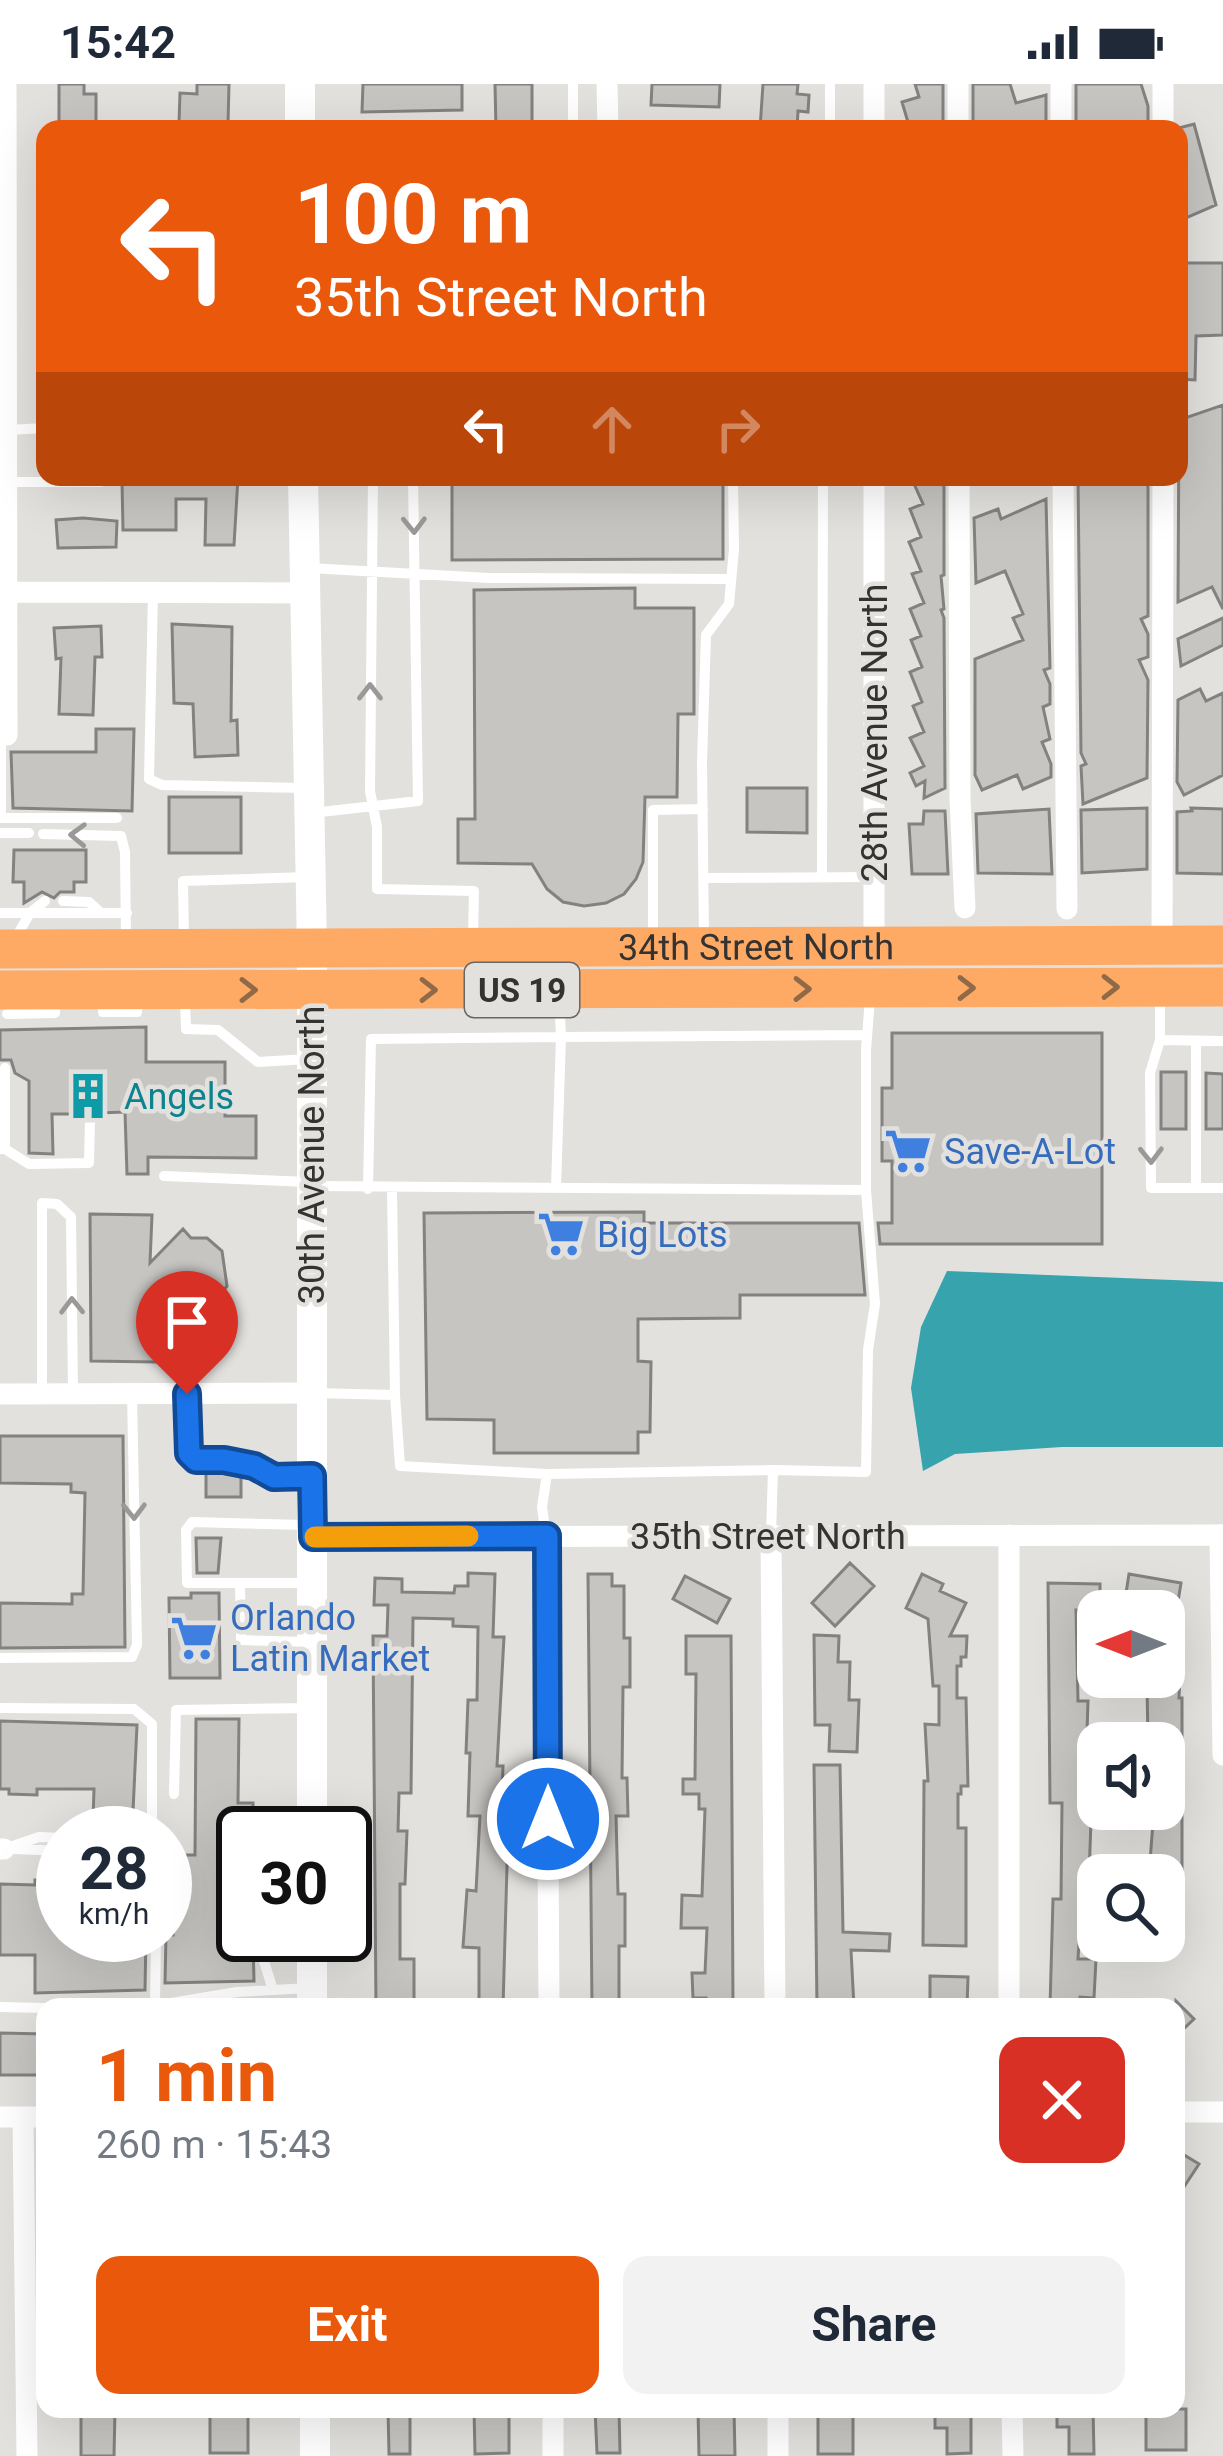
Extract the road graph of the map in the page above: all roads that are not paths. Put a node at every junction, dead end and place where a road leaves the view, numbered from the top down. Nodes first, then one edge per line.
1 (6, 84) edge
2 (300, 84) edge
3 (573, 84) edge
4 (607, 84) edge
5 (830, 84) edge
6 (874, 84) edge
7 (958, 84) edge
8 (1060, 84) edge
9 (1163, 84) edge
10 (300, 120) edge
11 (573, 120) edge
12 (608, 120) edge
13 (830, 120) edge
14 (874, 120) edge
15 (958, 120) edge
16 (1061, 120) edge
17 (1163, 120) edge
18 (36, 428) edge
19 (8, 430) junction
20 (8, 482) junction
21 (36, 482) edge
22 (303, 486) edge
23 (373, 486) edge
24 (412, 486) edge
25 (733, 486) edge
26 (823, 486) edge
27 (874, 486) edge
28 (959, 486) edge
29 (1063, 486) edge
30 (1163, 486) edge
31 (371, 571) junction
32 (415, 573) junction
33 (731, 579) junction
34 (303, 580) junction
35 (4, 592) edge
36 (152, 592) junction
37 (7, 735) joint
38 (308, 801) junction
39 (374, 808) junction
40 (703, 808) junction
41 (0, 818) edge
42 (117, 818) dead end
43 (0, 833) edge
44 (310, 877) junction
45 (874, 877) junction
46 (704, 878) junction
47 (822, 878) junction
48 (45, 901) dead end
49 (63, 902) dead end
50 (965, 908) dead end
51 (1067, 909) dead end
52 (30, 913) junction
53 (101, 913) junction
54 (2, 931) edge
55 (126, 931) junction
56 (1163, 945) junction
57 (1223, 945) edge
58 (653, 947) junction
59 (704, 947) junction
60 (874, 947) junction
61 (312, 948) junction
62 (473, 948) junction
63 (184, 949) junction
64 (1159, 987) junction
65 (1223, 987) edge
66 (559, 989) junction
67 (871, 989) junction
68 (184, 990) junction
69 (311, 990) junction
70 (6, 998) edge
71 (6, 1030) dead end
72 (867, 1035) junction
73 (561, 1037) junction
74 (1160, 1040) junction
75 (1196, 1041) junction
76 (1223, 1041) edge
77 (311, 1059) junction
78 (5, 1068) dead end
79 (90, 1118) dead end
80 (2, 1149) edge
81 (164, 1176) dead end
82 (312, 1184) junction
83 (556, 1187) junction
84 (1196, 1188) junction
85 (1223, 1188) edge
86 (368, 1189) junction
87 (392, 1189) junction
88 (866, 1190) junction
89 (311, 1393) junction
90 (0, 1394) edge
91 (42, 1394) junction
92 (73, 1394) junction
93 (132, 1394) junction
94 (187, 1394) junction
95 (395, 1395) junction
96 (773, 1471) junction
97 (547, 1474) junction
98 (312, 1476) junction
99 (313, 1531) junction
100 (1009, 1535) junction
101 (1222, 1535) edge
102 (547, 1536) junction
103 (771, 1536) junction
104 (240, 1583) junction
105 (313, 1583) junction
106 (313, 1642) junction
107 (0, 1658) edge
108 (0, 1708) edge
109 (312, 1708) junction
110 (1223, 1755) edge
111 (175, 1794) dead end
112 (152, 1806) edge
113 (312, 1806) edge
114 (36, 1838) edge
115 (2, 1849) edge
116 (36, 1850) edge
117 (154, 1962) edge
118 (264, 1962) edge
119 (312, 1962) edge
120 (273, 1990) junction
121 (152, 1998) edge
122 (212, 1998) edge
123 (312, 1998) edge
124 (549, 1998) edge
125 (775, 1998) edge
126 (1009, 1998) edge
127 (0, 2007) edge
128 (36, 2008) edge
129 (1185, 2112) edge
130 (1223, 2112) edge
131 (23, 2117) edge
132 (315, 2418) edge
133 (553, 2418) edge
134 (778, 2418) edge
135 (1012, 2418) edge
136 (27, 2456) edge
137 (315, 2456) edge
138 (553, 2456) edge
139 (778, 2456) edge
140 (1013, 2456) edge

1 - 19 street
2 - 10 street
3 - 11 lane
4 - 12 street
5 - 13 lane
6 - 14 street
7 - 15 street
8 - 16 street
9 - 17 street
18 - 19 lane
19 - 20 street
20 - 21 lane
20 - 35 street
22 - 34 street, 30th Avenue North
23 - 31 lane
24 -> 32 lane
25 - 33 lane
26 - 47 lane
27 - 45 street, 28th Avenue North
28 - 50 street
29 - 51 street
30 - 56 street
31 - 32 lane
31 - 34 lane
39 -> 31 lane
32 - 33 lane
32 - 39 lane
33 - 40 lane
34 - 36 street
34 - 38 street, 30th Avenue North
35 - 36 street
35 - 37 street
36 - 38 lane
37 - 41 lane
38 - 39 lane
38 - 44 street, 30th Avenue North
39 - 62 lane
40 - 46 lane
40 - 58 lane
41 - 42 lane
55 -> 43 lane
44 - 61 street, 30th Avenue North
44 - 63 lane
45 - 47 lane
45 - 60 street, 28th Avenue North
46 - 47 lane
46 - 59 lane
48 - 52 lane
49 - 53 lane
52 - 53 lane
52 - 54 lane
52 - 54 lane
53 - 55 lane
54 - 55 highway, 34th Street North / US 19
54 - 70 street
55 - 63 highway, 34th Street North / US 19
56 - 57 highway, 34th Street North / US 19
56 - 60 highway, 34th Street North / US 19
56 - 64 street
58 - 59 highway, 34th Street North / US 19
58 - 62 highway, 34th Street North / US 19
59 - 60 highway, 34th Street North / US 19
60 - 67 street, 28th Avenue North
61 - 62 highway, 34th Street North / US 19
61 - 63 highway, 34th Street North / US 19
61 - 69 street, 30th Avenue North
64 - 65 highway, 34th Street North / US 19
67 -> 64 highway, 34th Street North / US 19
64 - 74 lane
66 -> 67 highway, 34th Street North / US 19
69 -> 66 highway, 34th Street North / US 19
66 - 73 lane
67 - 72 lane
68 -> 69 highway, 34th Street North / US 19
68 - 70 highway, 34th Street North / US 19
68 - 77 lane
69 - 77 street, 30th Avenue North
70 - 71 lane
72 - 73 lane
72 - 88 lane
73 - 83 lane
73 - 86 lane
74 - 75 lane
74 -> 84 lane
75 - 76 lane
75 - 84 lane
77 - 82 street, 30th Avenue North
78 - 80 lane
79 - 80 lane
81 - 82 lane
82 - 86 lane
82 - 89 street, 30th Avenue North
83 - 87 lane
83 - 88 lane
84 - 85 lane
86 - 87 lane
87 - 95 lane
88 - 96 lane
89 - 94 street
89 - 95 lane
89 - 98 street, 30th Avenue North
90 - 91 street
91 - 92 street
92 -> 91 lane
92 - 93 street
93 - 94 street
93 -> 107 lane
94 - 98 lane
95 - 97 lane
96 - 97 lane
96 - 103 lane
97 - 102 lane
98 - 99 street, 30th Avenue North
99 - 102 street, 35th Street North
99 - 104 lane
99 - 105 street, 30th Avenue North
100 - 101 street, 35th Street North
100 - 103 street, 35th Street North
100 - 126 street
101 - 110 street
102 - 103 street, 35th Street North
102 - 124 street
103 - 125 street
104 - 105 lane
104 - 106 lane
105 - 106 street, 30th Avenue North
106 - 109 street, 30th Avenue North
108 - 112 lane
109 - 111 lane
109 - 113 street, 30th Avenue North
114 - 115 lane
115 - 116 lane
117 - 121 lane
118 - 120 lane
119 - 123 street
120 - 122 lane
120 - 123 lane
127 - 128 lane
129 - 130 street
131 - 136 street
132 - 137 street
133 - 138 street
134 - 139 street
135 - 140 street

